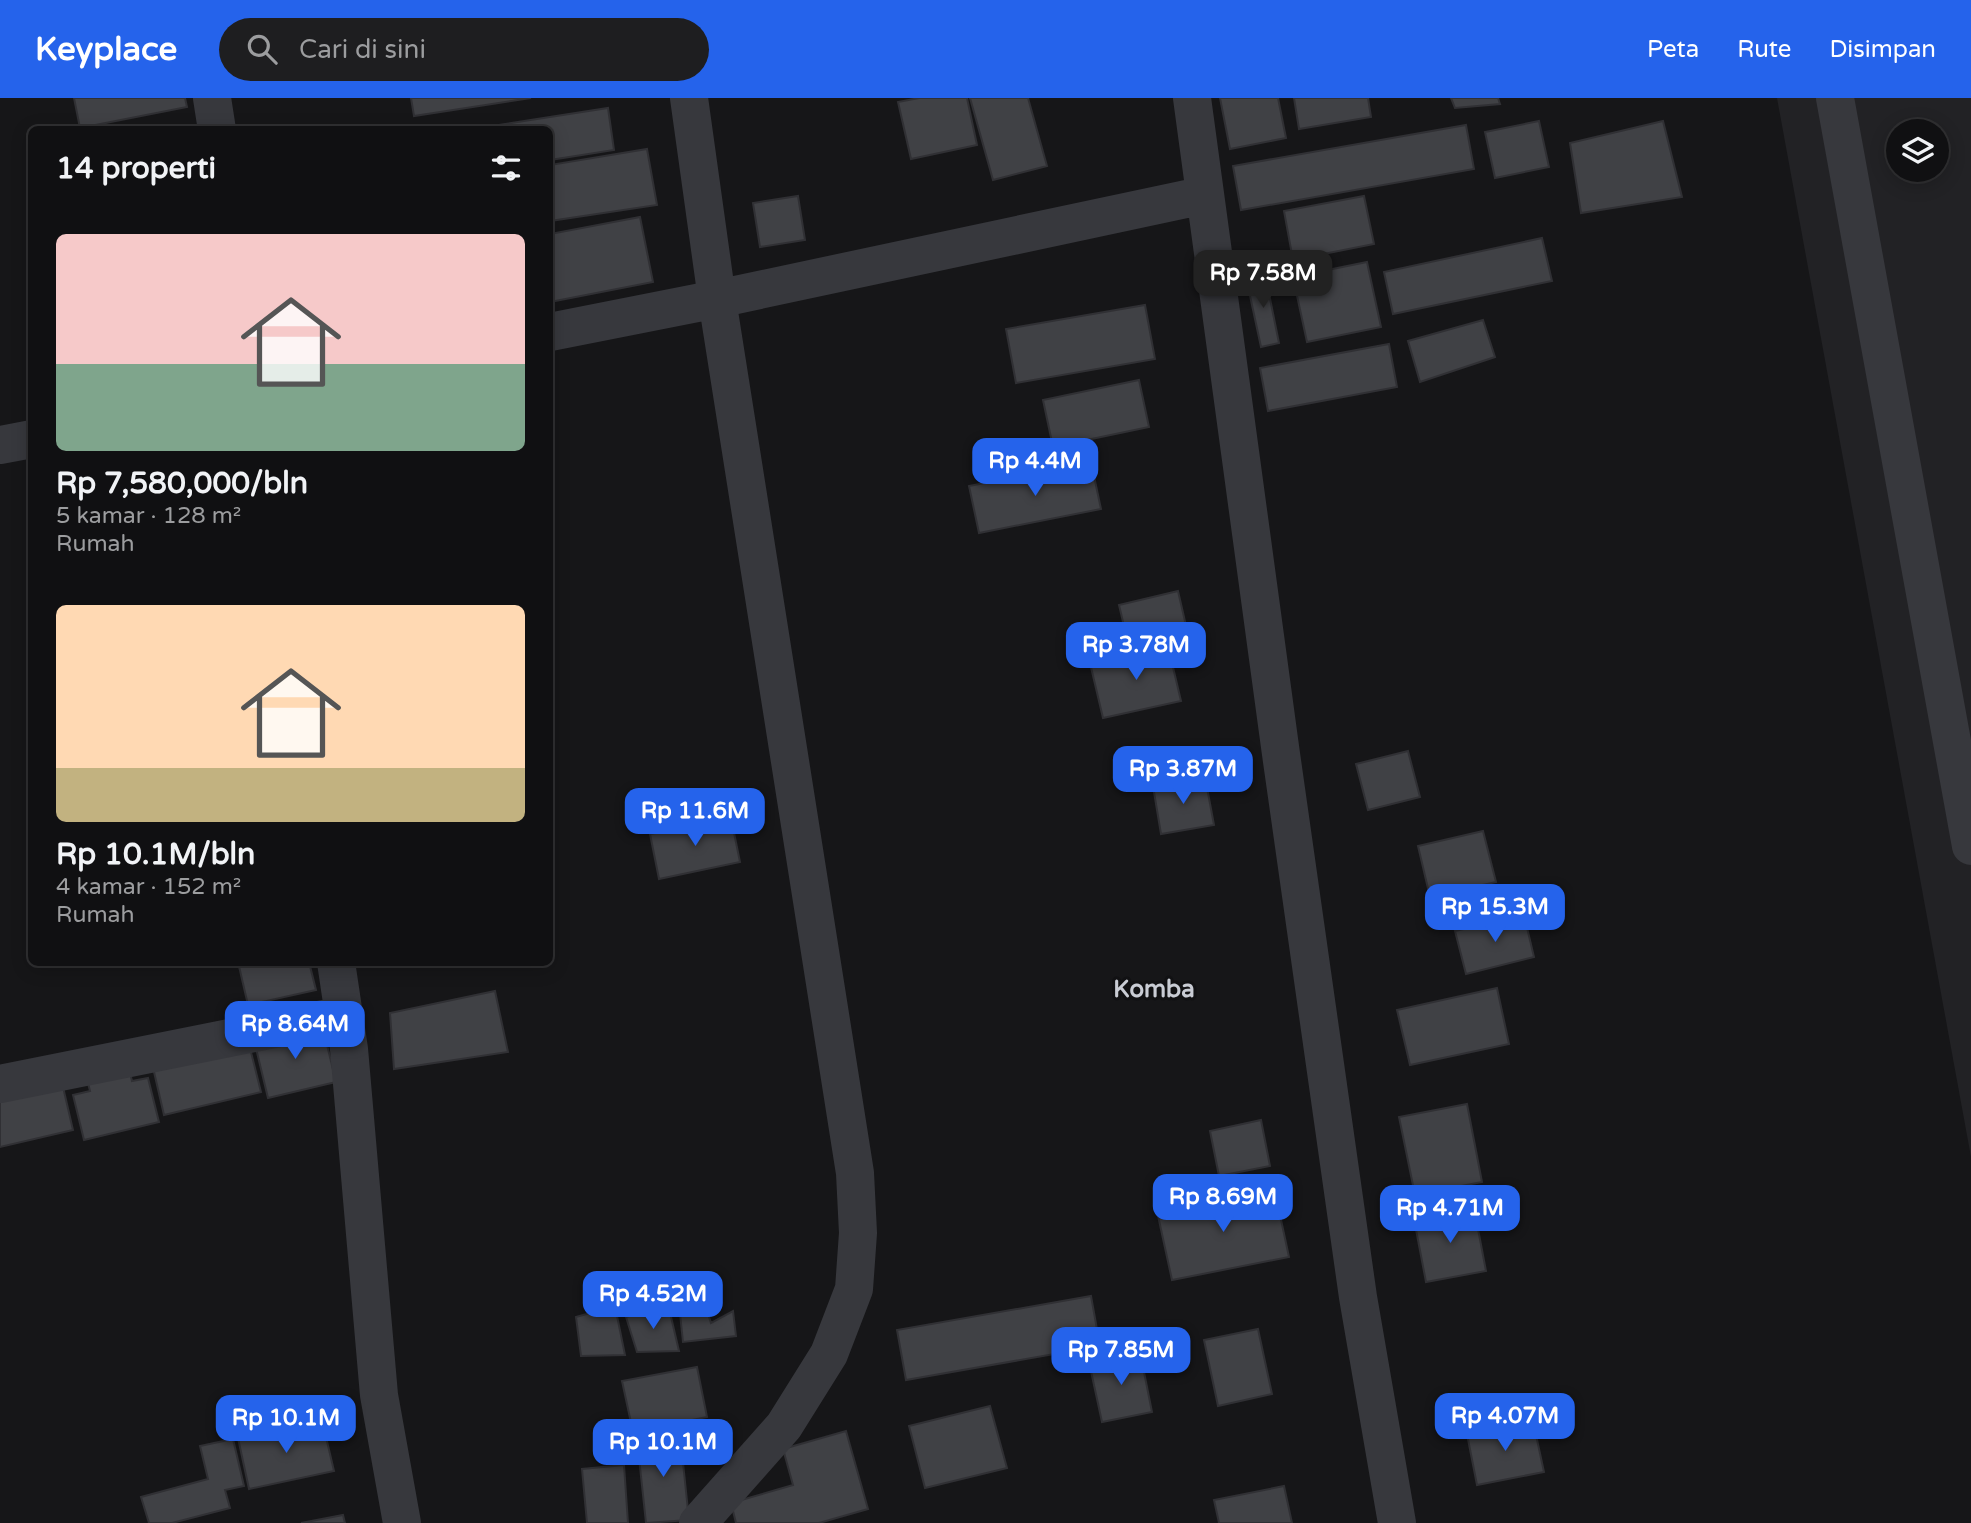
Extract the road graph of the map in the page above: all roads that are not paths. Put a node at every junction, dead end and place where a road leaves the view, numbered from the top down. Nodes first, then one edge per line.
1 (212, 98) edge
2 (689, 98) edge
3 (1192, 98) edge
4 (1835, 98) edge
5 (216, 126) edge
6 (1205, 195) junction
7 (717, 299) junction
8 (553, 331) edge
9 (28, 440) edge
10 (0, 446) edge
11 (1971, 846) edge
12 (338, 966) edge
13 (344, 1015) junction
14 (0, 1084) edge
15 (402, 1523) edge
16 (698, 1523) edge
17 (1397, 1523) edge

1 - 5 street
2 - 7 street
3 - 6 street
4 - 11 street
6 - 7 street
6 - 17 street
7 - 8 street
7 - 16 street
9 - 10 street
12 - 13 street
13 - 14 street
13 - 15 street

